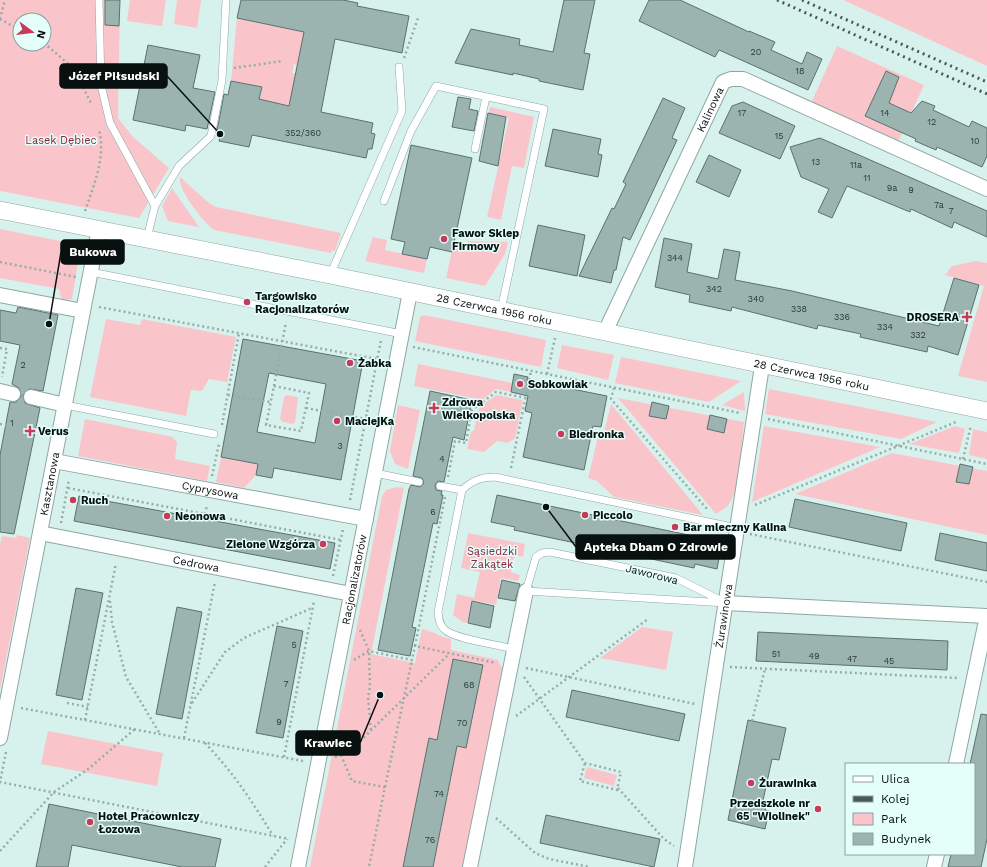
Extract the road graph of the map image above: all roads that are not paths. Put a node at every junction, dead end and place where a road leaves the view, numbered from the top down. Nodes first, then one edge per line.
1 (99, 0) edge
2 (226, 0) edge
3 (398, 67) road end
4 (486, 97) junction
5 (475, 149) dead end
6 (987, 189) edge
7 (384, 202) dead end
8 (155, 206) junction
9 (0, 210) edge
10 (99, 229) junction
11 (147, 238) junction
12 (330, 275) junction
13 (90, 276) junction
14 (410, 292) junction
15 (0, 295) edge
16 (500, 310) junction
17 (90, 313) junction
18 (605, 332) junction
19 (402, 334) junction
20 (762, 366) junction
21 (31, 397) dead end
22 (65, 405) junction
23 (987, 411) edge
24 (214, 434) dead end
25 (54, 461) junction
26 (375, 473) junction
27 (419, 482) dead end
28 (440, 486) dead end
29 (462, 490) junction
30 (366, 519) junction
31 (737, 528) junction
32 (40, 533) junction
33 (526, 591) junction
34 (351, 594) junction
35 (726, 603) junction
36 (987, 616) edge
37 (514, 649) junction
38 (0, 738) edge
39 (956, 763) edge
40 (937, 855) edge
41 (686, 861) edge
42 (298, 867) edge
43 (470, 867) edge
44 (934, 867) edge

1 - 8 lane
2 - 8 lane
3 - 12 lane
4 - 5 lane
4 - 7 lane
4 - 16 lane
6 - 18 street, Kalinowa
8 - 11 lane
9 - 10 street, 28 Czerwca 1956 roku
10 - 11 street, 28 Czerwca 1956 roku
10 - 13 street, Kasztanowa
11 - 12 street, 28 Czerwca 1956 roku
12 - 14 street, 28 Czerwca 1956 roku
13 - 17 street, Kasztanowa
13 - 19 lane
14 - 16 street, 28 Czerwca 1956 roku
14 - 19 street, Racjonalizatorów
15 - 17 street
16 - 18 street, 28 Czerwca 1956 roku
17 - 22 street, Kasztanowa
18 - 20 street, 28 Czerwca 1956 roku
19 - 26 street, Racjonalizatorów
20 - 23 street, 28 Czerwca 1956 roku
20 - 31 street, Żurawinowa
21 - 22 street
22 - 24 lane
22 - 25 street, Kasztanowa
25 - 30 street, Cyprysowa
25 - 32 street, Kasztanowa
26 - 27 lane
26 - 30 street, Racjonalizatorów
28 - 29 lane
29 - 31 lane
29 - 37 lane
30 - 34 street, Racjonalizatorów
31 - 35 street, Żurawinowa
32 - 34 street, Cedrowa
32 - 38 street, Kasztanowa
33 - 35 lane
33 - 35 lane, Jaworowa
33 - 37 street, Jaworowa
34 - 42 street, Racjonalizatorów
35 - 36 street, Jaworowa
35 - 41 street, Żurawinowa
36 - 39 street
37 - 43 street, Jaworowa
40 - 44 street

